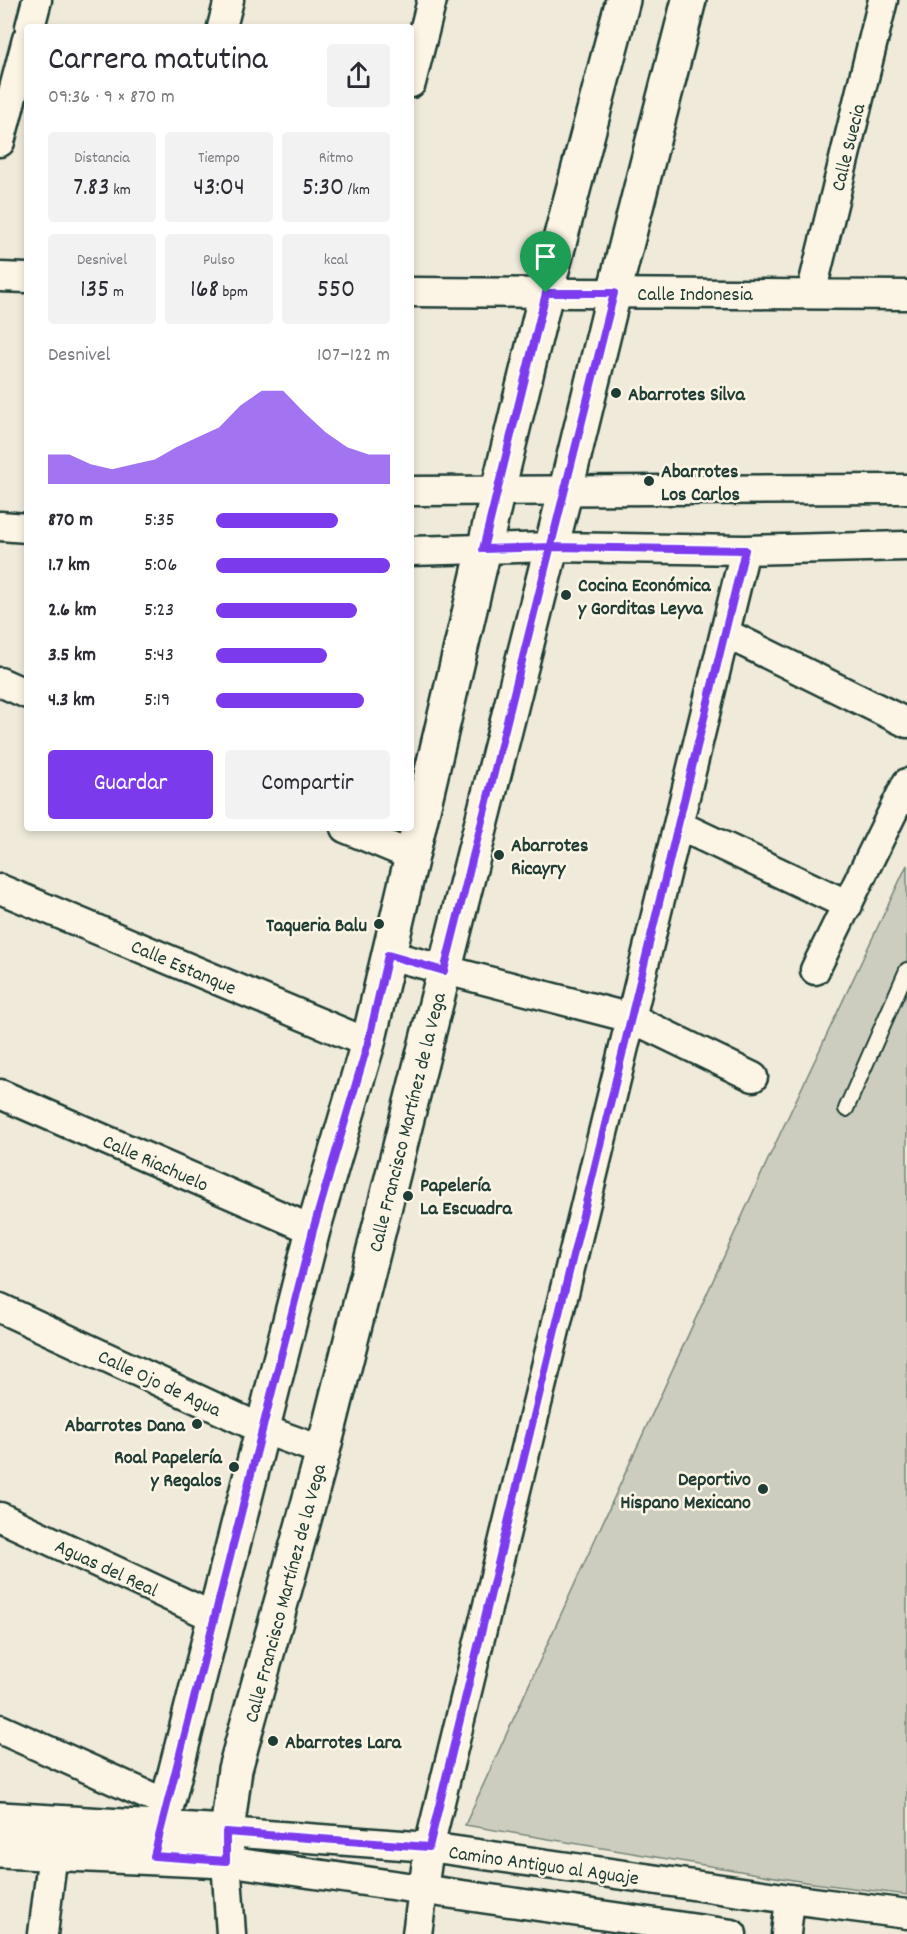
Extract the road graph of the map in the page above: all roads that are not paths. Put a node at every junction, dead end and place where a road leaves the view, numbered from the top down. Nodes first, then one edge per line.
1 (37, 0) edge
2 (229, 0) edge
3 (432, 0) edge
4 (623, 0) edge
5 (689, 0) edge
6 (883, 0) edge
7 (31, 24) edge
8 (223, 24) edge
9 (24, 46) edge
10 (414, 71) edge
11 (8, 83) edge
12 (0, 142) edge
13 (0, 277) edge
14 (24, 278) edge
15 (414, 292) edge
16 (546, 293) junction
17 (614, 293) junction
18 (811, 294) junction
19 (907, 295) edge
20 (566, 489) junction
21 (907, 489) edge
22 (498, 490) junction
23 (414, 491) edge
24 (0, 526) edge
25 (24, 528) edge
26 (907, 546) edge
27 (552, 547) junction
28 (483, 549) junction
29 (745, 550) junction
30 (414, 551) edge
31 (725, 633) junction
32 (0, 682) edge
33 (24, 693) edge
34 (907, 723) edge
35 (907, 783) edge
36 (678, 825) junction
37 (352, 831) edge
38 (411, 855) junction
39 (0, 889) edge
40 (848, 905) junction
41 (388, 955) junction
42 (815, 970) dead end
43 (907, 970) edge
44 (444, 971) junction
45 (631, 1018) junction
46 (368, 1043) junction
47 (753, 1077) dead end
48 (0, 1094) edge
49 (846, 1109) dead end
50 (313, 1230) junction
51 (0, 1308) edge
52 (262, 1429) junction
53 (323, 1451) junction
54 (0, 1517) edge
55 (214, 1617) junction
56 (0, 1729) edge
57 (0, 1819) edge
58 (160, 1829) junction
59 (226, 1846) junction
60 (429, 1847) junction
61 (0, 1851) edge
62 (53, 1852) junction
63 (612, 1875) junction
64 (423, 1890) junction
65 (790, 1899) junction
66 (907, 1914) edge
67 (607, 1925) edge
68 (43, 1934) edge
69 (231, 1934) edge
70 (417, 1934) edge
71 (732, 1934) edge
72 (786, 1934) edge

1 - 7 street
2 - 8 street
3 - 10 street
4 - 16 street
5 - 17 street, Calle Francisco Martínez de la Vega
6 - 18 street, Calle Suecia
9 - 11 street
11 - 12 street
13 - 14 street
15 - 16 street, Calle Indonesia
16 - 17 street, Calle Indonesia
16 - 22 street
17 - 18 street, Calle Indonesia
17 - 20 street, Calle Francisco Martínez de la Vega
18 - 19 street, Calle Indonesia
20 - 21 street
20 - 22 street
20 - 27 street, Calle Francisco Martínez de la Vega
22 - 23 street
22 - 28 street
24 - 25 street
26 - 29 street
27 - 28 street
27 - 29 street
27 - 44 street, Calle Francisco Martínez de la Vega
28 - 30 street
28 - 38 street
29 - 31 street
31 - 34 street
31 - 36 street
32 - 33 street
35 - 40 street
36 - 40 street
36 - 45 street
37 - 38 street
38 - 41 street
39 - 46 street, Calle Estanque
40 - 42 street
41 - 44 street
41 - 46 street
43 - 49 lane
44 - 45 street
44 - 53 street, Calle Francisco Martínez de la Vega
45 - 47 street
45 - 60 street
46 - 50 street
48 - 50 street, Calle Riachuelo
50 - 52 street
51 - 52 street, Calle Ojo de Agua
52 - 53 street, Calle Ojo de Agua
52 - 55 street
53 - 59 street, Calle Francisco Martínez de la Vega
54 - 55 street, Aguas del Real
55 - 58 street
56 - 58 street
57 - 58 street, Camino Antiguo al Aguaje
58 - 59 street, Camino Antiguo al Aguaje
58 - 62 street, Camino Antiguo al Aguaje
59 - 60 street, Camino Antiguo al Aguaje
59 - 64 street, Camino Antiguo al Aguaje
59 - 69 street
60 - 63 street, Camino Antiguo al Aguaje
60 - 64 street
61 - 62 street, Camino Antiguo al Aguaje
62 - 68 street
63 - 65 street, Camino Antiguo al Aguaje
63 - 67 street
64 - 67 street, Camino Antiguo al Aguaje
64 - 70 street
65 - 66 street, Camino Antiguo al Aguaje
65 - 72 street
67 - 71 street, Camino Antiguo al Aguaje

